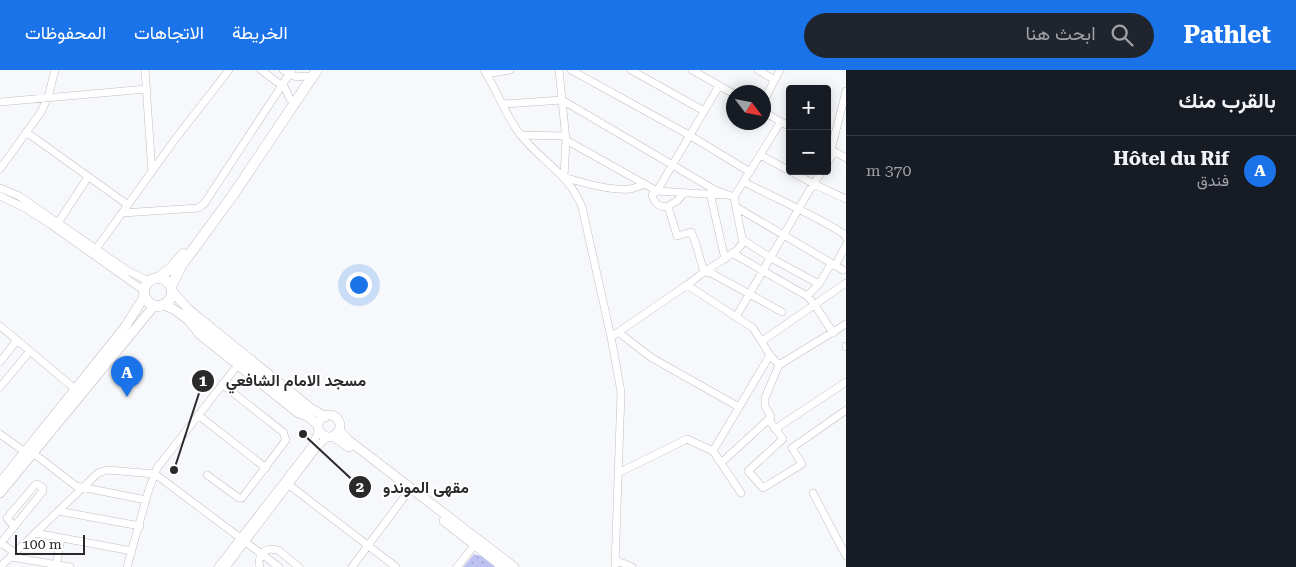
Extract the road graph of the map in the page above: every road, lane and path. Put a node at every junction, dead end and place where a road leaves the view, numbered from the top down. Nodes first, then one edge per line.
1 (55, 70) edge
2 (145, 70) edge
3 (229, 70) edge
4 (261, 70) edge
5 (317, 70) edge
6 (510, 70) edge
7 (559, 70) edge
8 (571, 70) edge
9 (631, 70) edge
10 (692, 70) edge
11 (758, 70) edge
12 (780, 70) edge
13 (288, 71) edge
14 (485, 72) edge
15 (308, 73) edge
16 (775, 80) junction
17 (282, 85) junction
18 (719, 86) junction
19 (771, 87) edge
20 (147, 89) junction
21 (726, 90) edge
22 (846, 91) edge
23 (48, 98) junction
24 (290, 99) junction
25 (562, 100) junction
26 (0, 102) edge
27 (503, 104) junction
28 (704, 111) junction
29 (771, 116) edge
30 (780, 122) junction
31 (786, 125) edge
32 (26, 132) junction
33 (520, 134) junction
34 (689, 135) junction
35 (565, 138) junction
36 (831, 150) edge
37 (760, 155) junction
38 (846, 158) edge
39 (672, 164) junction
40 (0, 169) edge
41 (152, 172) junction
42 (750, 172) junction
43 (820, 175) edge
44 (88, 177) junction
45 (564, 177) junction
46 (702, 182) junction
47 (744, 182) junction
48 (645, 184) junction
49 (814, 184) junction
50 (0, 188) edge
51 (657, 191) junction
52 (684, 193) junction
53 (711, 195) junction
54 (0, 196) edge
55 (730, 196) junction
56 (846, 199) edge
57 (128, 205) junction
58 (668, 206) junction
59 (736, 206) junction
60 (798, 210) junction
61 (122, 214) junction
62 (58, 222) junction
63 (784, 236) junction
64 (846, 238) edge
65 (743, 240) junction
66 (846, 245) edge
67 (96, 248) junction
68 (732, 253) junction
69 (771, 258) junction
70 (725, 259) junction
71 (833, 265) junction
72 (843, 270) dead end
73 (704, 272) junction
74 (763, 272) junction
75 (846, 283) edge
76 (819, 284) junction
77 (687, 285) junction
78 (149, 286) junction
79 (171, 289) junction
80 (750, 294) junction
81 (807, 296) junction
82 (159, 305) junction
83 (815, 305) junction
84 (782, 312) dead end
85 (736, 317) junction
86 (187, 319) junction
87 (846, 324) edge
88 (0, 326) edge
89 (618, 332) junction
90 (833, 333) junction
91 (611, 337) junction
92 (17, 340) junction
93 (762, 341) junction
94 (30, 351) junction
95 (770, 355) junction
96 (0, 362) edge
97 (779, 365) junction
98 (237, 366) junction
99 (846, 382) edge
100 (222, 384) junction
101 (0, 387) edge
102 (75, 389) junction
103 (739, 407) junction
104 (846, 410) edge
105 (198, 415) junction
106 (311, 417) junction
107 (325, 417) junction
108 (769, 420) junction
109 (319, 428) junction
110 (775, 429) junction
111 (0, 434) edge
112 (333, 435) junction
113 (783, 439) junction
114 (792, 448) junction
115 (713, 451) junction
116 (29, 453) junction
117 (721, 463) junction
118 (266, 468) junction
119 (620, 472) junction
120 (155, 474) junction
121 (207, 475) dead end
122 (0, 483) edge
123 (289, 485) junction
124 (82, 488) junction
125 (410, 490) junction
126 (741, 493) dead end
127 (813, 493) dead end
128 (0, 494) edge
129 (146, 500) junction
130 (58, 511) junction
131 (14, 526) junction
132 (140, 526) junction
133 (36, 533) junction
134 (61, 538) junction
135 (243, 541) junction
136 (476, 542) junction
137 (0, 543) edge
138 (368, 545) junction
139 (132, 551) junction
140 (261, 553) junction
141 (13, 555) junction
142 (846, 556) edge
143 (615, 564) edge
144 (56, 566) edge
145 (0, 567) edge
146 (70, 567) edge
147 (127, 567) edge
148 (218, 567) edge
149 (226, 567) edge
150 (260, 567) edge
151 (279, 567) edge
152 (299, 567) edge
153 (352, 567) edge
154 (396, 567) edge
155 (457, 567) edge
156 (503, 567) edge
157 (514, 567) edge
158 (632, 567) edge

1 - 23 street
2 - 20 street
3 - 41 street
4 - 17 street
5 - 79 highway
6 - 14 street
7 - 25 street
8 - 34 street
9 - 28 street
10 - 18 street
11 - 16 street
12 - 16 street
13 - 15 street
13 - 17 street
14 - 27 street
15 - 24 highway
16 - 19 street
17 - 24 street
17 - 61 street
18 - 21 street
18 - 28 street
20 - 23 street
20 - 41 street
22 - 36 street
23 - 26 street
23 - 32 street
24 - 78 highway
25 - 27 street
25 - 35 street
25 - 39 street
27 - 33 street
28 - 34 street
29 - 30 street
30 - 31 street
30 - 37 street
32 - 40 street
32 - 44 street
33 - 35 street
33 - 45 street
34 - 39 street
34 - 42 street
35 - 45 street
35 - 48 street
36 - 38 street
37 - 42 street
37 - 49 street
39 - 46 street
39 - 51 street
41 - 57 street
42 - 47 street
43 - 49 street
44 - 57 street
44 - 62 street
45 - 48 street
45 - 91 street
46 - 53 street
46 - 55 street
47 - 55 street
47 - 60 street
48 - 51 street
49 - 56 street
49 - 60 street
50 - 62 street
51 - 52 street
51 - 58 street
52 - 53 street
52 - 58 street
53 - 55 street
53 - 70 street
54 - 78 street
55 - 59 street
57 - 61 street
58 - 73 street
59 - 63 street
59 - 65 street
60 - 63 street
60 - 64 street
61 - 67 street
62 - 67 street
63 - 69 street
63 - 71 street
65 - 68 street
65 - 69 street
66 - 71 street
67 - 78 street
68 - 70 street
68 - 74 street
69 - 74 street
69 - 76 street
70 - 73 street
71 - 72 street
71 - 76 street
73 - 77 street
73 - 80 street
74 - 80 street
74 - 81 street
75 - 83 street
76 - 81 street
77 - 85 street
77 - 89 street
78 - 79 highway
78 - 82 highway
78 - 102 main road
79 - 82 highway
79 - 107 main road
80 - 84 street
80 - 85 street
81 - 83 street
82 - 86 main road
82 - 116 main road
83 - 90 street
83 - 93 street
85 - 93 street
86 - 98 street
86 - 106 main road
87 - 90 street
88 - 92 street
89 - 91 street
89 - 103 street
90 - 97 street
91 - 119 street
92 - 94 street
92 - 96 street
93 - 95 street
94 - 101 street
94 - 102 street
95 - 97 street
95 - 103 street
97 - 108 street
98 - 100 street
98 - 106 street
99 - 110 street
100 - 105 street
100 - 118 street
102 - 116 main road
103 - 115 street
104 - 114 street
105 - 118 street
105 - 120 street
106 - 109 main road
107 - 109 main road
107 - 112 main road
108 - 110 street
108 - 117 street
109 - 112 main road
109 - 135 street
110 - 113 street
111 - 116 street
112 - 123 street
112 - 125 main road
113 - 114 street
113 - 114 street
115 - 117 street
115 - 119 street
116 - 122 main road
116 - 124 street
116 - 128 main road
117 - 126 street
118 - 121 street
119 - 143 street
120 - 124 street
120 - 129 street
120 - 135 street
123 - 135 street
123 - 138 street
124 - 129 street
124 - 130 street
125 - 136 main road
125 - 138 street
127 - 142 street
129 - 132 street
130 - 132 street
130 - 133 street
131 - 131 street
131 - 137 street
132 - 139 street
133 - 134 street
133 - 141 street
134 - 139 street
134 - 144 street
135 - 140 street
135 - 148 street
135 - 149 street
136 - 155 street
136 - 156 main road
136 - 157 main road
137 - 141 street
138 - 153 street
138 - 154 street
139 - 147 street
140 - 150 street
140 - 151 street
140 - 152 street
141 - 144 street
141 - 145 street
143 - 158 street
144 - 146 street

